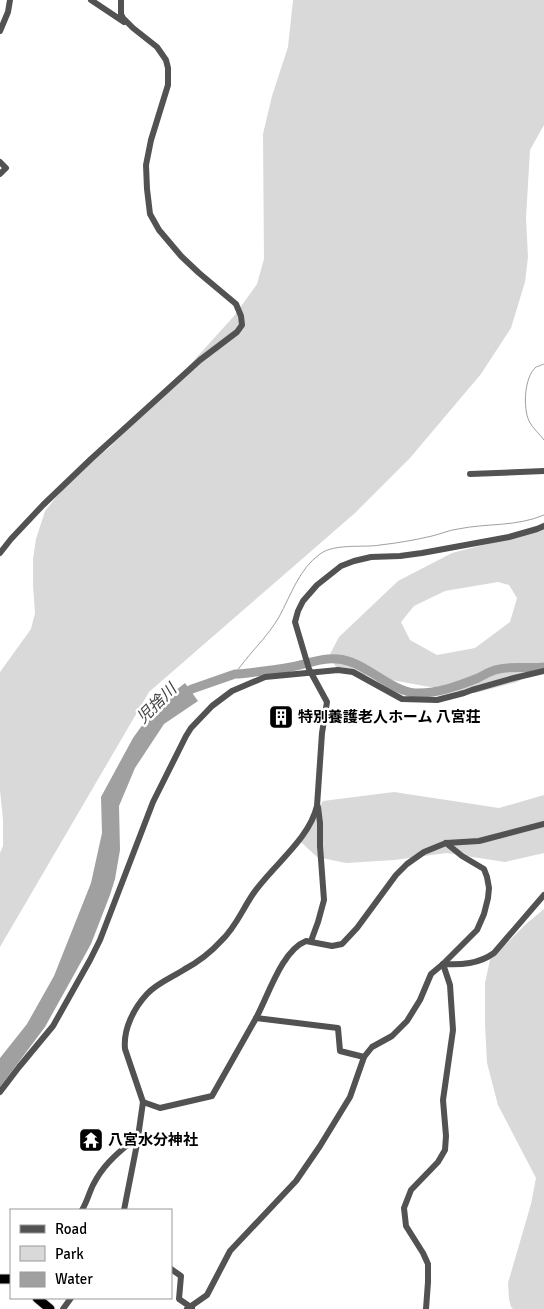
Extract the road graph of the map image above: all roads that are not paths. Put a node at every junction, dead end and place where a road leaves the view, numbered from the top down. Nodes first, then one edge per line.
1 (10, 0) edge
2 (91, 0) edge
3 (121, 0) edge
4 (133, 28) junction
5 (0, 31) edge
6 (0, 162) edge
7 (0, 174) edge
8 (544, 471) edge
9 (470, 474) dead end
10 (544, 526) edge
11 (0, 553) edge
12 (310, 670) junction
13 (544, 671) edge
14 (317, 806) junction
15 (544, 824) edge
16 (446, 844) junction
17 (544, 895) edge
18 (311, 941) junction
19 (443, 964) junction
20 (256, 1018) junction
21 (364, 1057) junction
22 (0, 1092) edge
23 (142, 1102) junction
24 (137, 1144) junction
25 (82, 1209) edge
26 (124, 1209) edge
27 (172, 1270) edge
28 (38, 1299) edge
29 (190, 1308) edge
30 (50, 1309) edge
31 (426, 1309) edge

1 - 5 street
2 - 4 street
3 - 4 street
4 - 11 street
6 - 7 street
8 - 9 street
10 - 12 street
12 - 13 street
12 - 14 street
12 - 22 street
14 - 18 street
14 - 23 street
15 - 16 street
16 - 18 street
16 - 19 street
17 - 19 street
18 - 20 street
19 - 21 street
19 - 31 street
20 - 21 street
20 - 23 street
21 - 29 street
23 - 24 street
24 - 25 street
24 - 26 street
27 - 29 street
28 - 30 highway

